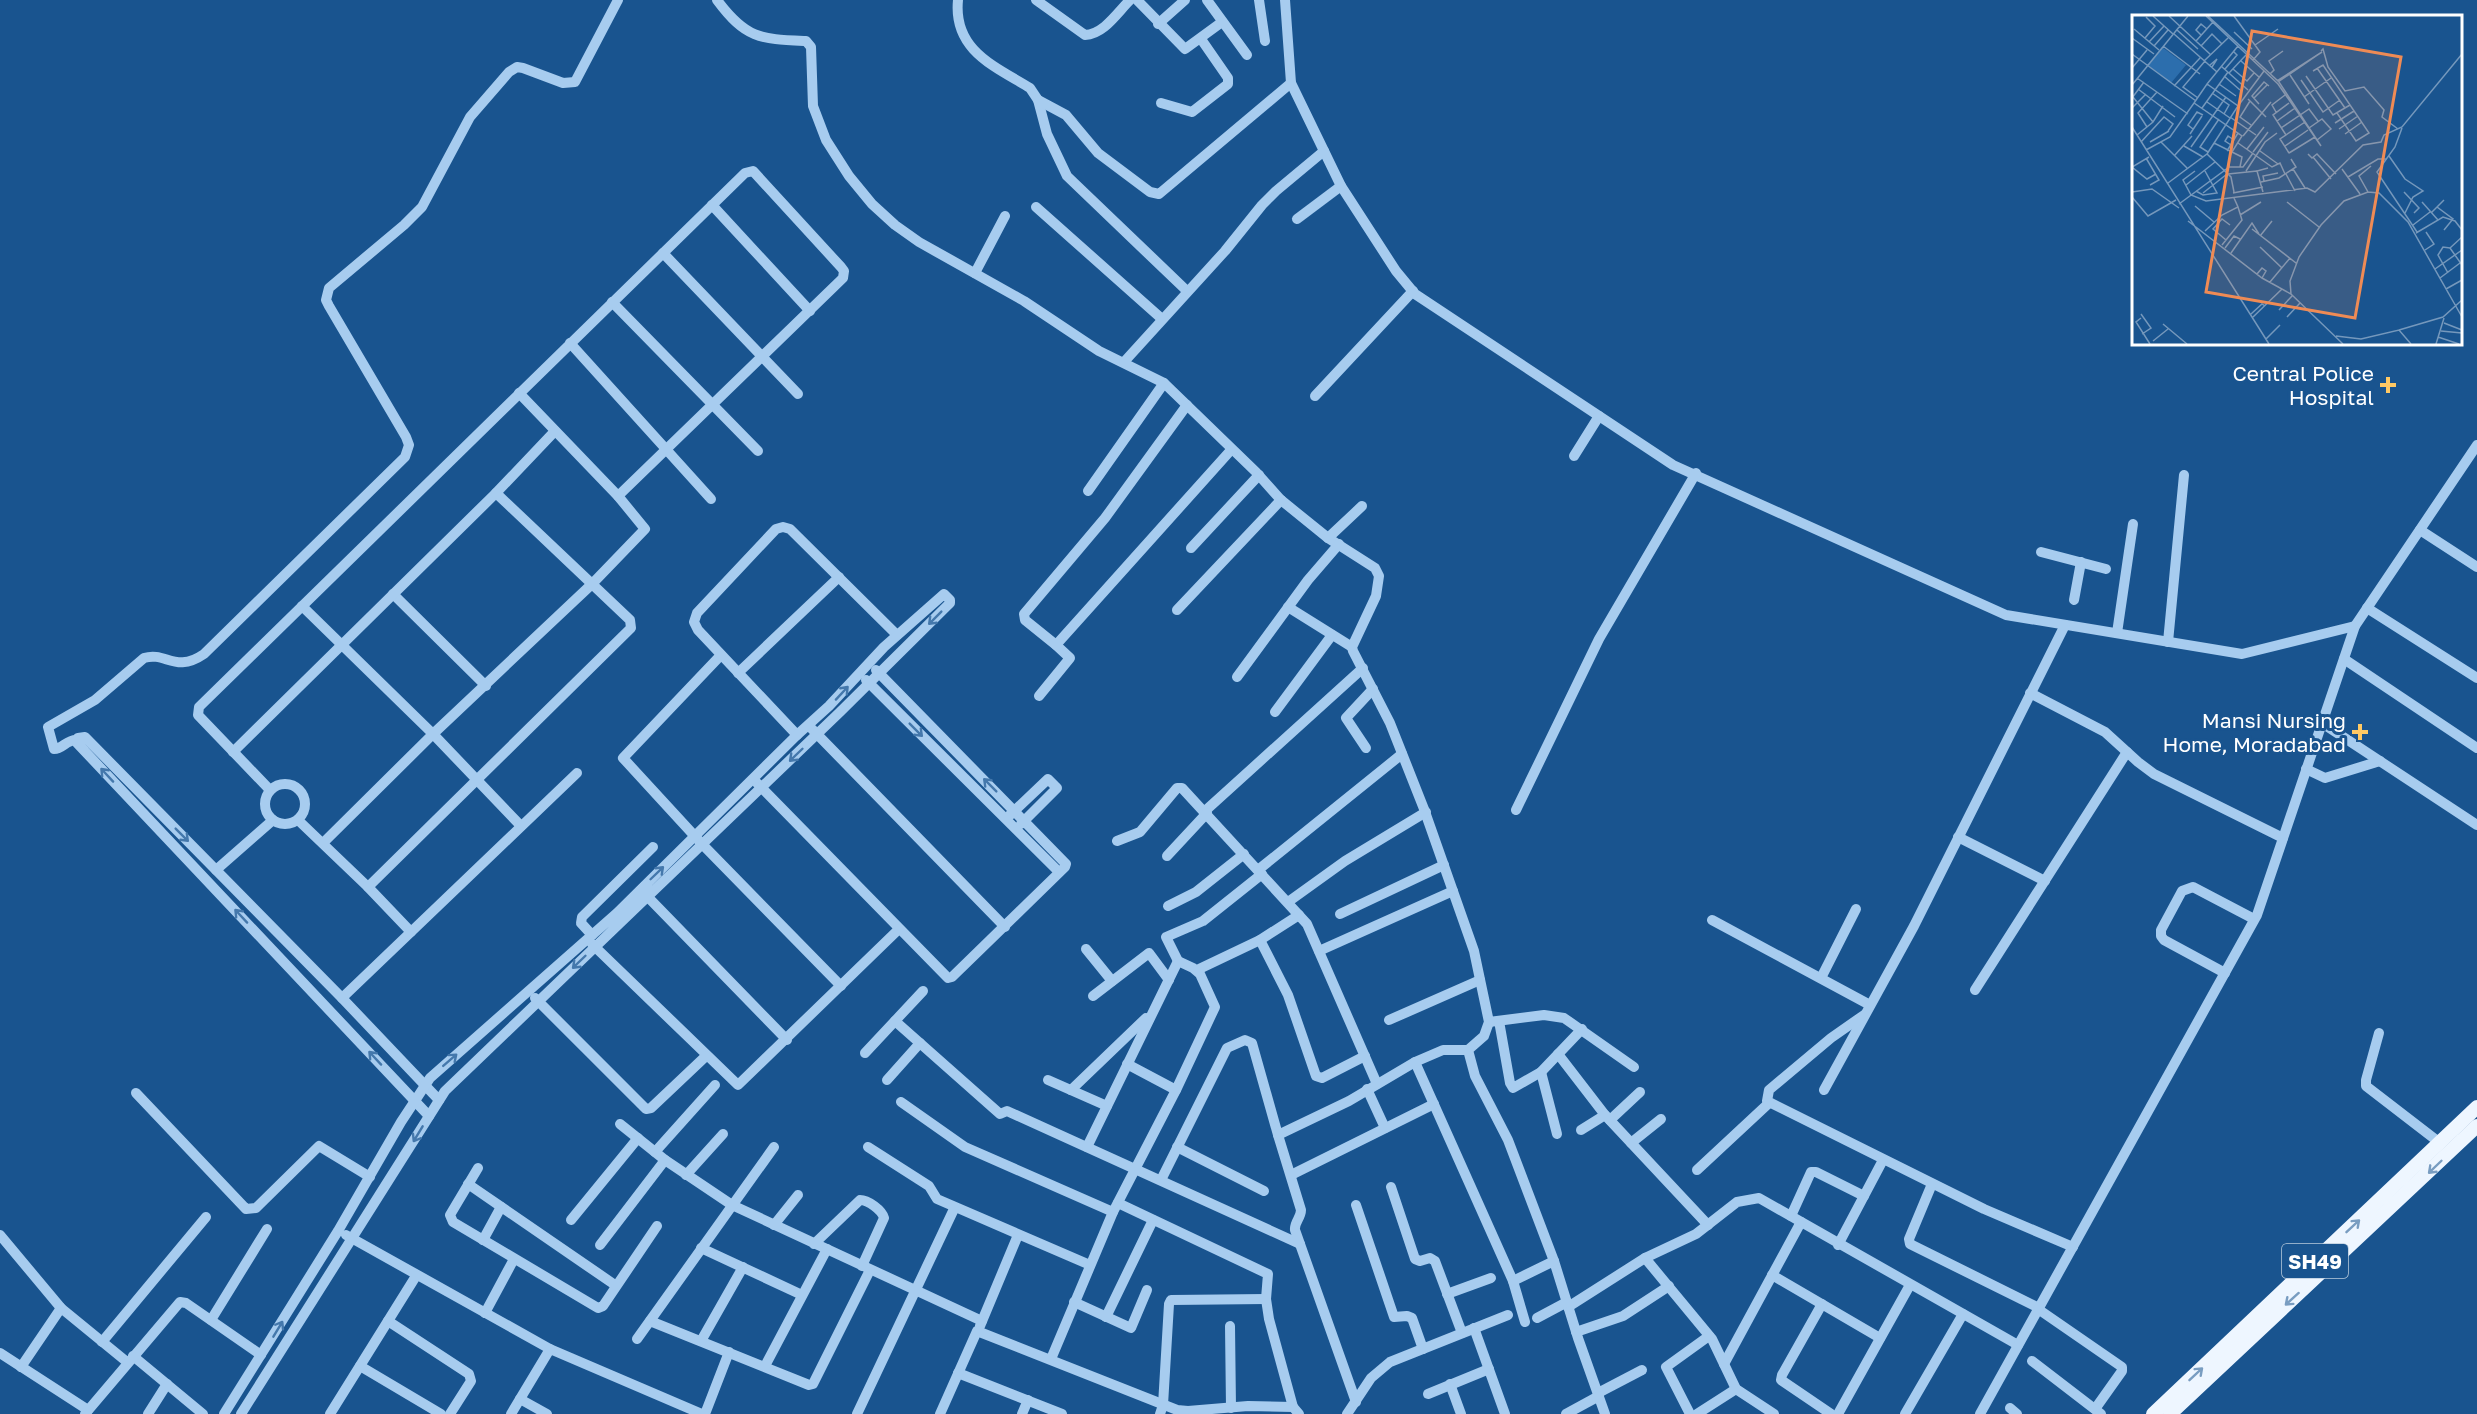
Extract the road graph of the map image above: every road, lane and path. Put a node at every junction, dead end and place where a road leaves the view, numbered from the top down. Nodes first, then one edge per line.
1 (618, 0) edge
2 (717, 0) edge
3 (958, 0) edge
4 (1036, 0) edge
5 (1130, 0) edge
6 (1137, 0) edge
7 (1185, 0) edge
8 (1207, 0) edge
9 (1259, 0) edge
10 (1285, 0) edge
11 (1222, 22) junction
12 (1158, 24) junction
13 (1201, 39) junction
14 (1265, 41) dead end
15 (1247, 55) dead end
16 (1291, 83) junction
17 (1038, 100) junction
18 (1161, 103) dead end
19 (1324, 151) junction
20 (1341, 186) junction
21 (712, 205) junction
22 (1036, 207) dead end
23 (1005, 216) dead end
24 (1297, 219) dead end
25 (663, 254) junction
26 (975, 273) junction
27 (1187, 291) junction
28 (1413, 291) junction
29 (612, 302) junction
30 (810, 311) junction
31 (1162, 319) junction
32 (570, 344) junction
33 (763, 357) junction
34 (1124, 363) junction
35 (1164, 383) junction
36 (519, 393) junction
37 (798, 394) dead end
38 (1315, 396) dead end
39 (1187, 405) junction
40 (713, 406) junction
41 (1599, 416) junction
42 (555, 431) junction
43 (2477, 445) edge
44 (667, 449) junction
45 (1231, 450) junction
46 (758, 451) dead end
47 (1574, 456) dead end
48 (1696, 473) junction
49 (2184, 475) dead end
50 (1259, 476) junction
51 (1088, 491) dead end
52 (496, 493) junction
53 (618, 496) junction
54 (711, 499) dead end
55 (1281, 500) junction
56 (1362, 506) dead end
57 (2133, 524) dead end
58 (2420, 530) junction
59 (1328, 538) junction
60 (1339, 544) junction
61 (1191, 548) dead end
62 (2041, 552) dead end
63 (2081, 562) junction
64 (2477, 567) edge
65 (2106, 569) dead end
66 (838, 577) junction
67 (592, 584) junction
68 (393, 594) junction
69 (2074, 600) dead end
70 (302, 606) junction
71 (1288, 607) junction
72 (2367, 608) junction
73 (1178, 610) dead end
74 (2065, 625) junction
75 (2355, 626) junction
76 (2117, 633) junction
77 (897, 635) junction
78 (1332, 635) junction
79 (2168, 642) junction
80 (1056, 645) junction
81 (341, 646) junction
82 (1352, 648) junction
83 (722, 656) junction
84 (2344, 658) junction
85 (869, 663) junction
86 (1363, 668) junction
87 (738, 673) junction
88 (859, 674) junction
89 (879, 674) junction
90 (1237, 677) dead end
91 (2477, 678) edge
92 (869, 683) junction
93 (486, 686) junction
94 (1373, 689) junction
95 (2030, 693) junction
96 (1039, 696) dead end
97 (1275, 712) dead end
98 (2322, 723) junction
99 (808, 725) junction
100 (433, 734) junction
101 (817, 734) junction
102 (797, 735) junction
103 (76, 740) junction
104 (1366, 748) dead end
105 (2477, 748) edge
106 (233, 752) junction
107 (2127, 752) junction
108 (959, 754) junction
109 (1402, 754) junction
110 (2380, 761) junction
111 (950, 764) junction
112 (2306, 769) junction
113 (577, 773) dead end
114 (476, 781) junction
115 (758, 783) junction
116 (270, 790) junction
117 (1516, 810) dead end
118 (1015, 811) junction
119 (1206, 812) junction
120 (1426, 812) junction
121 (273, 820) junction
122 (298, 820) junction
123 (1006, 820) junction
124 (1024, 820) junction
125 (2477, 825) edge
126 (521, 826) junction
127 (1016, 830) junction
128 (1958, 837) junction
129 (2283, 838) junction
130 (699, 841) junction
131 (1117, 841) dead end
132 (323, 843) junction
133 (653, 847) dead end
134 (1244, 854) junction
135 (1167, 856) dead end
136 (1444, 865) junction
137 (218, 871) junction
138 (1059, 872) junction
139 (1260, 872) junction
140 (2045, 881) junction
141 (209, 882) junction
142 (368, 887) junction
143 (1453, 891) junction
144 (644, 893) junction
145 (1288, 902) junction
146 (1168, 906) dead end
147 (1856, 909) dead end
148 (1340, 914) dead end
149 (1299, 915) junction
150 (2254, 919) junction
151 (1712, 920) dead end
152 (1005, 927) junction
153 (899, 929) junction
154 (411, 932) junction
155 (592, 940) junction
156 (1260, 940) junction
157 (1086, 949) dead end
158 (1319, 951) junction
159 (1178, 961) junction
160 (1197, 970) junction
161 (2225, 973) junction
162 (1821, 978) junction
163 (1169, 980) junction
164 (1480, 980) junction
165 (1112, 981) junction
166 (841, 986) junction
167 (1975, 990) dead end
168 (923, 991) dead end
169 (528, 992) junction
170 (1093, 996) dead end
171 (342, 998) junction
172 (538, 1002) junction
173 (1868, 1009) junction
174 (1152, 1012) junction
175 (1389, 1020) dead end
176 (895, 1021) junction
177 (1494, 1021) junction
178 (1582, 1029) junction
179 (2379, 1033) dead end
180 (787, 1040) junction
181 (920, 1042) junction
182 (1468, 1050) junction
183 (865, 1053) dead end
184 (1558, 1054) junction
185 (706, 1056) junction
186 (1365, 1056) junction
187 (1415, 1062) junction
188 (1127, 1064) junction
189 (1634, 1067) dead end
190 (1541, 1072) junction
191 (887, 1080) dead end
192 (1048, 1080) dead end
193 (1377, 1084) junction
194 (715, 1085) dead end
195 (425, 1086) junction
196 (1367, 1089) junction
197 (1071, 1090) junction
198 (1176, 1090) junction
199 (1824, 1090) dead end
200 (1640, 1092) dead end
201 (136, 1093) dead end
202 (439, 1100) junction
203 (415, 1101) junction
204 (901, 1102) dead end
205 (1769, 1103) junction
206 (1434, 1104) junction
207 (1107, 1106) junction
208 (2477, 1107) edge
209 (429, 1116) junction
210 (1607, 1118) junction
211 (1661, 1119) dead end
212 (620, 1124) dead end
213 (2477, 1126) edge
214 (1385, 1128) junction
215 (1581, 1130) dead end
216 (723, 1134) dead end
217 (1557, 1134) dead end
218 (1278, 1135) junction
219 (638, 1138) junction
220 (1631, 1143) junction
221 (2439, 1143) junction
222 (774, 1147) dead end
223 (868, 1147) dead end
224 (1088, 1147) junction
225 (1176, 1147) junction
226 (655, 1152) junction
227 (665, 1160) junction
228 (1883, 1160) junction
229 (478, 1168) dead end
230 (1136, 1169) junction
231 (1698, 1170) dead end
232 (686, 1174) junction
233 (1291, 1175) junction
234 (370, 1177) junction
235 (1161, 1180) junction
236 (468, 1184) junction
237 (1932, 1184) junction
238 (1391, 1187) dead end
239 (1264, 1191) dead end
240 (798, 1195) dead end
241 (1864, 1196) junction
242 (732, 1205) junction
243 (1356, 1205) dead end
244 (501, 1207) junction
245 (1115, 1208) junction
246 (954, 1209) junction
247 (1791, 1216) junction
248 (206, 1217) dead end
249 (571, 1220) dead end
250 (1153, 1220) junction
251 (1801, 1222) junction
252 (774, 1225) junction
253 (1708, 1225) junction
254 (657, 1226) dead end
255 (267, 1229) dead end
256 (338, 1231) junction
257 (0, 1234) edge
258 (1018, 1235) junction
259 (351, 1239) junction
260 (483, 1240) junction
261 (814, 1244) junction
262 (1300, 1244) junction
263 (600, 1245) dead end
264 (1838, 1245) junction
265 (2073, 1247) junction
266 (701, 1248) junction
267 (826, 1249) junction
268 (1645, 1258) junction
269 (514, 1259) junction
270 (1554, 1261) junction
271 (1090, 1265) junction
272 (743, 1267) junction
273 (866, 1268) junction
274 (1772, 1275) junction
275 (416, 1276) junction
276 (1491, 1278) dead end
277 (1512, 1281) junction
278 (615, 1285) junction
279 (1910, 1285) junction
280 (1669, 1286) junction
281 (917, 1289) junction
282 (1147, 1290) dead end
283 (802, 1294) junction
284 (1447, 1294) junction
285 (1266, 1299) junction
286 (1074, 1302) junction
287 (1821, 1304) junction
288 (1568, 1305) junction
289 (61, 1308) junction
290 (2038, 1308) junction
291 (484, 1313) junction
292 (1963, 1314) junction
293 (1508, 1315) dead end
294 (1106, 1317) junction
295 (1537, 1318) dead end
296 (211, 1320) junction
297 (388, 1321) junction
298 (650, 1321) junction
299 (1525, 1322) dead end
300 (980, 1326) junction
301 (1230, 1326) dead end
302 (1474, 1328) junction
303 (1576, 1332) junction
304 (1462, 1333) junction
305 (1709, 1336) junction
306 (1880, 1338) junction
307 (637, 1339) dead end
308 (701, 1341) junction
309 (102, 1342) junction
310 (2018, 1345) junction
311 (550, 1349) junction
312 (1423, 1349) junction
313 (729, 1352) junction
314 (0, 1353) edge
315 (261, 1355) junction
316 (130, 1359) junction
317 (1051, 1359) junction
318 (2032, 1361) dead end
319 (1724, 1364) junction
320 (360, 1365) junction
321 (765, 1366) junction
322 (21, 1367) junction
323 (1489, 1369) junction
324 (1642, 1370) dead end
325 (958, 1373) junction
326 (167, 1384) junction
327 (1450, 1384) junction
328 (1737, 1389) junction
329 (1428, 1394) dead end
330 (1598, 1395) junction
331 (520, 1398) junction
332 (1028, 1400) junction
333 (1352, 1407) edge
334 (1240, 1409) edge
335 (1161, 1411) edge
336 (1294, 1411) edge
337 (2098, 1411) edge
338 (86, 1412) edge
339 (1190, 1413) edge
340 (148, 1414) edge
341 (203, 1414) edge
342 (224, 1414) edge
343 (241, 1414) edge
344 (330, 1414) edge
345 (441, 1414) edge
346 (450, 1414) edge
347 (511, 1414) edge
348 (547, 1414) edge
349 (703, 1414) edge
350 (857, 1414) edge
351 (940, 1414) edge
352 (1022, 1414) edge
353 (1062, 1414) edge
354 (1363, 1414) edge
355 (1461, 1414) edge
356 (1505, 1414) edge
357 (1566, 1414) edge
358 (1605, 1414) edge
359 (1690, 1414) edge
360 (1697, 1414) edge
361 (1774, 1414) edge
362 (1831, 1414) edge
363 (1838, 1414) edge
364 (1905, 1414) edge
365 (1980, 1414) edge
366 (2153, 1414) edge
367 (2170, 1414) edge

1 - 103 street
2 - 26 street
3 - 17 street
4 - 5 street
6 - 12 street
7 - 12 street
8 - 11 street
9 - 14 street
10 - 16 street
11 - 13 street
11 - 15 street
12 - 13 street
13 - 18 street
16 - 17 street
16 - 19 street
17 - 27 street
19 - 20 street
19 - 27 street
20 - 24 street
20 - 28 street
21 - 25 street
21 - 30 street
21 - 30 street
22 - 31 street
23 - 26 street
25 - 29 street
25 - 33 street
26 - 34 street
27 - 31 street
28 - 38 street
28 - 41 street
29 - 32 street
29 - 40 street
30 - 33 street
31 - 34 street
32 - 36 street
32 - 44 street
33 - 37 street
33 - 40 street
34 - 35 street
35 - 39 street
35 - 51 street
36 - 42 street
36 - 70 street
39 - 45 street
39 - 80 street
40 - 44 street
40 - 46 street
41 - 47 street
41 - 48 street
42 - 52 street
42 - 53 street
43 - 58 street
44 - 53 street
44 - 54 street
45 - 50 street
45 - 80 street
48 - 74 street
48 - 117 street
49 - 79 street
50 - 55 street
50 - 61 street
52 - 67 street
52 - 68 street
53 - 67 street
55 - 59 street
55 - 73 street
56 - 59 street
57 - 76 street
58 - 64 street
58 - 72 street
59 - 60 street
60 - 71 street
60 - 82 street
62 - 63 street
63 - 65 street
63 - 69 street
66 - 77 street
66 - 83 street
66 - 87 street
67 - 93 street
67 - 114 street
68 - 81 street
68 - 93 street
70 - 81 street
70 - 106 street
71 - 78 street
71 - 90 street
72 - 75 street
72 - 91 street
74 - 76 street
74 - 95 street
75 - 79 street
75 - 84 street
76 - 79 street
77 - 85 street
77 -> 89 street
78 - 82 street
78 - 97 street
80 - 96 street
81 - 100 street
81 - 106 street
82 - 86 street
83 - 87 street
83 - 130 street
84 - 98 street
84 - 105 street
85 - 88 street
85 - 89 street
86 - 94 street
86 - 119 street
87 - 102 street
88 - 92 street
99 -> 88 street
89 - 92 street
89 - 108 street
92 - 101 street
92 -> 111 street
93 - 100 street
94 - 104 street
94 - 109 street
95 - 107 street
95 - 128 street
98 - 110 street
98 - 112 street
99 - 101 street
99 - 102 street
100 - 114 street
100 - 132 street
101 -> 115 street
101 - 152 street
102 - 115 street
103 -> 137 street
141 -> 103 street
106 - 116 street
107 - 129 street
107 - 140 street
108 - 111 street
118 -> 108 street
109 - 120 street
109 - 139 street
110 - 112 street
110 - 125 street
111 - 123 street
112 - 129 street
113 - 126 street
114 - 126 street
114 - 142 street
115 - 130 street
115 - 153 street
116 - 121 street
116 - 122 street
118 - 123 street
118 - 124 street
118 - 124 street
119 - 131 street
119 - 134 street
119 - 135 street
120 - 136 street
120 - 145 street
121 - 122 street
121 - 137 street
122 - 132 street
123 - 127 street
124 - 127 street
124 - 138 street
126 - 154 street
127 - 138 street
128 - 140 street
128 - 173 street
129 - 150 street
130 - 144 street
130 - 166 street
132 - 142 street
133 - 155 street
134 - 139 street
134 - 146 street
136 - 143 street
136 - 148 street
137 - 141 street
137 - 171 street
138 - 152 street
139 - 145 street
139 - 159 street
140 - 167 street
203 -> 141 street
142 - 154 street
143 - 158 street
143 - 164 street
144 - 155 street
144 - 180 street
145 - 149 street
147 - 162 street
149 - 156 street
149 - 158 street
150 - 161 street
150 - 161 street
151 - 162 street
152 - 153 street
153 - 166 street
154 - 171 street
155 - 169 street
155 -> 172 street
155 - 185 street
156 - 160 street
156 - 186 street
157 - 165 street
158 - 186 street
159 - 160 street
159 - 163 street
160 - 198 street
161 - 265 street
162 - 173 street
163 - 165 street
163 - 174 street
164 - 175 street
164 - 177 street
165 - 170 street
166 - 180 street
168 - 176 street
169 - 172 street
195 -> 169 street
171 - 195 street
172 - 185 street
172 - 202 street
173 - 199 street
173 - 205 street
174 - 188 street
174 - 197 street
176 - 181 street
176 - 183 street
177 - 178 street
177 - 182 street
177 - 190 street
178 - 184 street
178 - 189 street
179 - 221 street
180 - 185 street
181 - 191 street
181 - 224 street
182 - 187 street
182 - 270 street
184 - 190 street
184 - 210 street
186 - 193 street
187 - 193 street
187 - 206 street
188 - 198 street
188 - 207 street
190 - 217 street
192 - 197 street
193 - 196 street
194 - 226 street
195 - 202 street
195 - 203 street
196 - 214 street
196 - 218 street
197 - 207 street
198 - 230 street
200 - 210 street
201 - 234 street
202 - 209 street
203 - 209 street
203 - 234 street
204 - 245 street
205 - 228 street
205 - 231 street
206 - 214 street
206 - 277 street
207 - 224 street
208 - 221 main road, SH49
209 -> 259 street
210 - 215 street
210 - 220 street
211 - 220 street
212 - 219 street
213 -> 367 main road, SH49
214 - 233 street
216 - 232 street
218 - 225 street
218 - 233 street
219 - 226 street
219 - 249 street
220 - 253 street
366 -> 221 main road, SH49
222 - 242 street
223 - 246 street
224 - 230 street
225 - 235 street
225 - 239 street
226 - 227 street
227 - 232 street
227 - 263 street
228 - 237 street
228 - 241 street
229 - 236 street
230 - 235 street
230 - 245 street
232 - 242 street
233 - 262 street
234 - 256 street
235 - 262 street
236 - 244 street
236 - 260 street
237 - 265 street
237 - 290 street
238 - 284 street
240 - 252 street
241 - 247 street
241 - 264 street
242 - 252 street
242 - 266 street
243 - 312 street
244 - 260 street
244 - 278 street
245 - 250 street
245 - 271 street
246 - 258 street
246 - 281 street
247 - 251 street
247 - 253 street
248 - 309 street
250 - 285 street
250 - 294 street
251 - 264 street
251 - 274 street
252 - 261 street
253 - 268 street
254 - 278 street
255 - 296 street
256 - 259 street
315 -> 256 street
257 - 289 street
258 - 271 street
258 - 300 street
259 - 275 street
259 - 343 street
260 - 269 street
261 - 267 street
261 - 273 street
262 - 333 street
264 - 279 street
265 - 290 street
266 - 272 street
266 - 298 street
267 - 273 street
267 - 283 street
268 - 280 street
268 - 288 street
269 - 278 street
269 - 291 street
270 - 277 street
270 - 288 street
271 - 286 street
272 - 283 street
272 - 308 street
273 - 281 street
273 - 321 street
274 - 287 street
274 - 319 street
275 - 291 street
275 - 297 street
276 - 284 street
277 - 299 street
279 - 292 street
279 - 306 street
280 - 303 street
280 - 305 street
281 - 300 street
281 - 350 street
282 - 294 street
283 - 321 street
284 - 304 street
285 - 335 street
285 - 336 street
286 - 294 street
286 - 317 street
287 - 306 street
287 - 362 street
288 - 295 street
288 - 303 street
289 - 309 street
289 - 322 street
290 - 310 street
290 - 337 street
291 - 311 street
292 - 310 street
292 - 364 street
293 - 302 street
296 - 315 street
296 - 316 street
297 - 320 street
297 - 346 street
298 - 307 street
298 - 308 street
300 - 317 street
300 - 325 street
301 - 334 street
302 - 304 street
302 - 323 street
303 - 330 street
304 - 312 street
305 - 319 street
305 - 359 street
306 - 363 street
308 - 313 street
309 - 316 street
310 - 365 street
311 - 331 street
311 - 349 street
312 - 333 street
313 - 321 street
313 - 349 street
314 - 322 street
315 - 342 street
316 - 326 street
316 - 338 street
317 - 335 street
318 - 337 street
319 - 328 street
320 - 344 street
320 - 345 street
322 - 338 street
323 - 327 street
323 - 356 street
324 - 330 street
325 - 332 street
325 - 351 street
326 - 340 street
326 - 341 street
327 - 329 street
327 - 355 street
328 - 360 street
328 - 361 street
330 - 357 street
330 - 358 street
331 - 347 street
331 - 348 street
332 - 352 street
332 - 353 street
333 - 354 street
334 - 336 street
334 - 339 street
335 - 339 street

